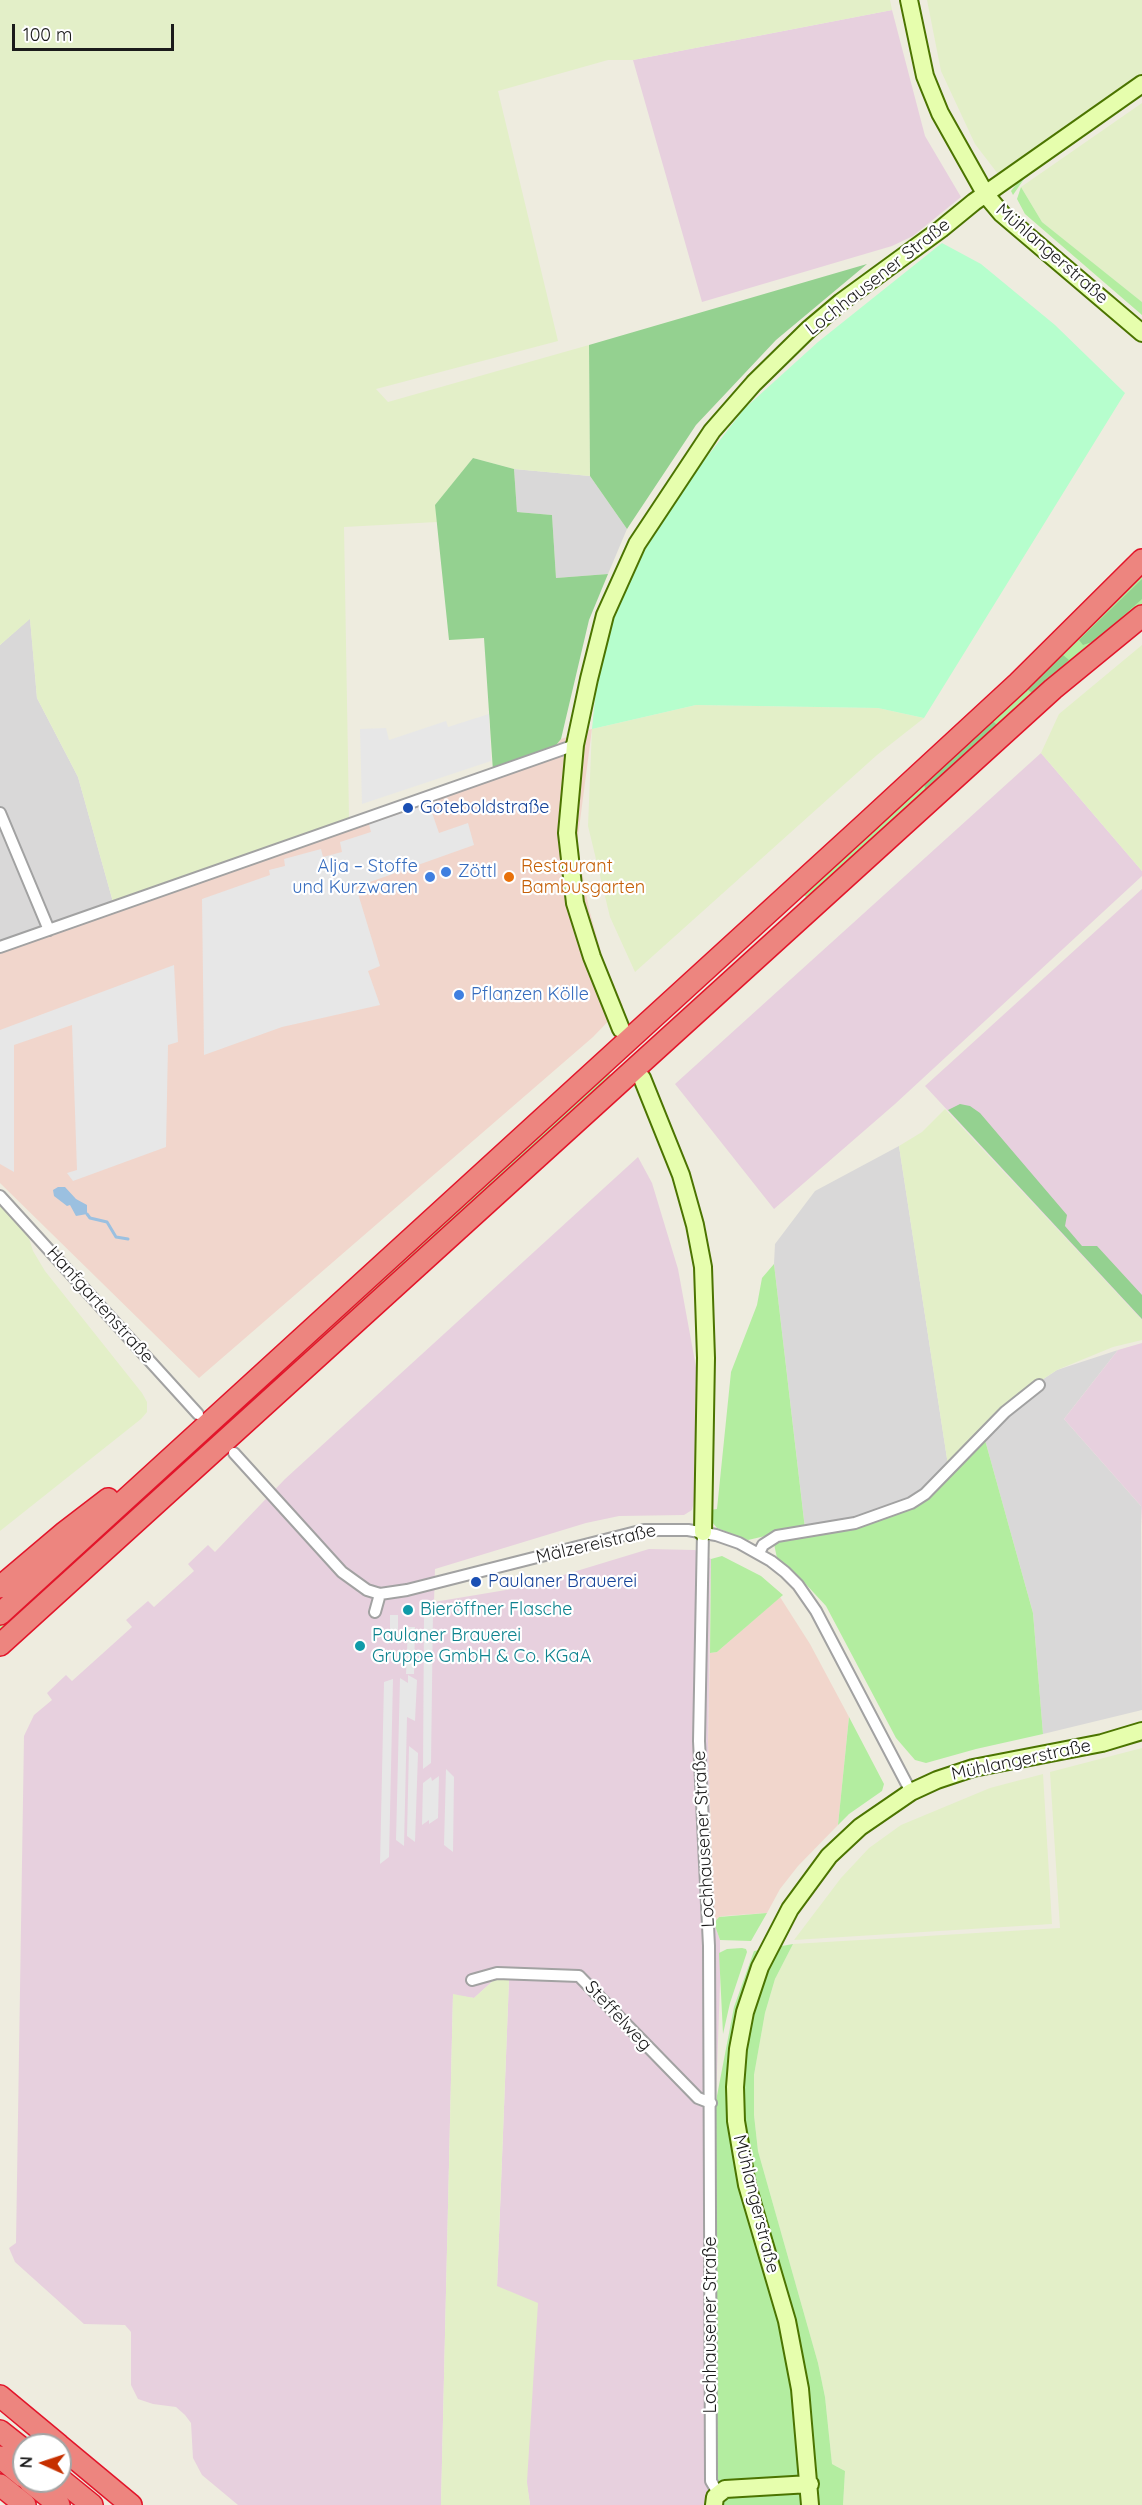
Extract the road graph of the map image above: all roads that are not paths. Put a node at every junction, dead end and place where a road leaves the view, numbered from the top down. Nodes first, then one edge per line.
1 (909, 0) edge
2 (1142, 84) edge
3 (986, 195) junction
4 (1142, 333) edge
5 (1142, 560) edge
6 (1142, 616) edge
7 (575, 745) junction
8 (0, 813) edge
9 (49, 930) junction
10 (0, 946) edge
11 (621, 1029) dead end
12 (642, 1078) dead end
13 (0, 1196) edge
14 (1039, 1385) dead end
15 (198, 1414) dead end
16 (234, 1453) dead end
17 (160, 1469) junction
18 (703, 1532) junction
19 (759, 1553) junction
20 (0, 1587) edge
21 (380, 1594) junction
22 (375, 1612) dead end
23 (0, 1614) edge
24 (0, 1645) edge
25 (1142, 1731) edge
26 (911, 1792) junction
27 (472, 1980) dead end
28 (711, 2103) junction
29 (0, 2396) edge
30 (0, 2431) edge
31 (45, 2433) edge
32 (12, 2440) edge
33 (72, 2456) edge
34 (0, 2457) edge
35 (12, 2467) edge
36 (810, 2484) junction
37 (0, 2485) edge
38 (72, 2489) edge
39 (44, 2493) edge
40 (716, 2499) edge
41 (25, 2505) edge
42 (59, 2505) edge
43 (92, 2505) edge
44 (131, 2505) edge
45 (810, 2505) edge

1 - 3 street, Mühlangerstraße
2 - 3 street, Lochhausener Straße
3 - 4 street, Mühlangerstraße
3 - 7 street, Lochhausener Straße
5 - 17 highway
6 - 24 highway
7 - 9 street
7 - 11 street, Lochhausener Straße
8 - 9 street
9 - 10 street
12 - 18 street, Lochhausener Straße
13 - 15 street, Hanfgartenstraße
14 - 19 street
16 - 21 street
17 - 20 highway
17 - 23 highway
18 - 19 street, Mälzereistraße
18 - 21 street, Mälzereistraße
18 - 28 street, Lochhausener Straße
19 - 26 street, Mälzereistraße
21 - 22 street
25 - 26 street, Mühlangerstraße
26 - 36 street, Mühlangerstraße
27 - 28 street, Steffelweg
28 - 40 street, Lochhausener Straße
29 - 31 highway
30 - 32 highway
33 - 44 highway
34 - 35 highway
36 - 40 street, Lochhausener Straße
36 - 45 street
37 - 41 highway
38 - 43 highway
39 - 42 highway

